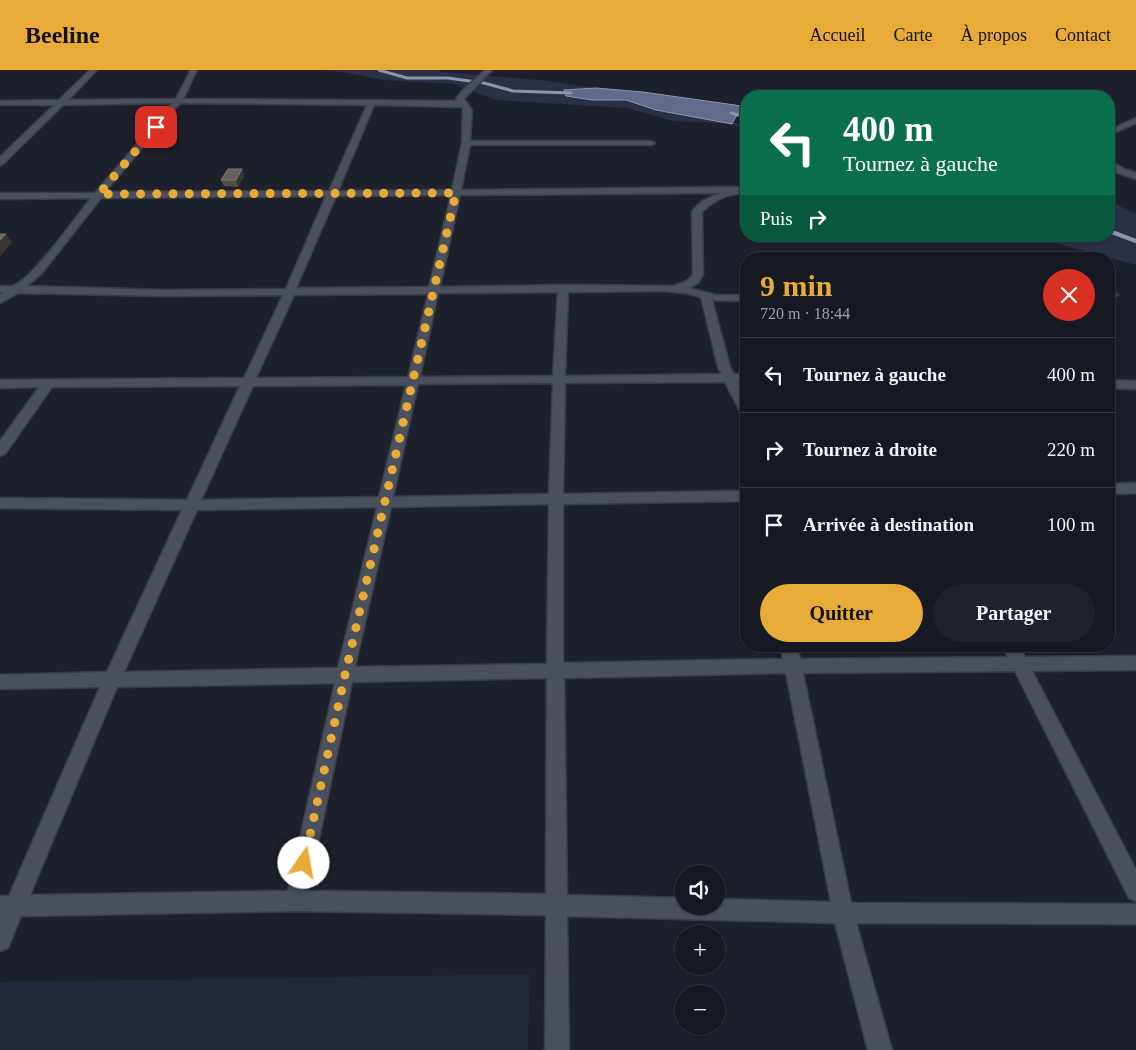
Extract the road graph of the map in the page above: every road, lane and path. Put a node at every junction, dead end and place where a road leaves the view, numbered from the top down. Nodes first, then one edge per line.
1 (94, 70) edge
2 (192, 70) edge
3 (489, 70) edge
4 (178, 101) junction
5 (372, 101) junction
6 (62, 102) junction
7 (0, 103) edge
8 (464, 103) junction
9 (1136, 120) edge
10 (1115, 130) edge
11 (466, 143) junction
12 (651, 143) dead end
13 (0, 162) edge
14 (1115, 166) edge
15 (1115, 172) edge
16 (1125, 173) junction
17 (1136, 176) edge
18 (740, 190) edge
19 (740, 191) edge
20 (456, 193) junction
21 (99, 194) junction
22 (331, 194) junction
23 (0, 196) edge
24 (563, 288) junction
25 (0, 289) edge
26 (16, 289) junction
27 (673, 289) junction
28 (435, 290) junction
29 (290, 292) junction
30 (706, 296) junction
31 (740, 298) edge
32 (0, 300) edge
33 (728, 378) junction
34 (740, 378) edge
35 (558, 380) junction
36 (413, 382) junction
37 (248, 383) junction
38 (0, 384) edge
39 (48, 384) junction
40 (1115, 384) edge
41 (1136, 385) edge
42 (740, 400) edge
43 (0, 451) edge
44 (1136, 488) edge
45 (1115, 489) edge
46 (740, 496) edge
47 (555, 499) junction
48 (0, 503) edge
49 (386, 503) junction
50 (192, 505) junction
51 (790, 652) edge
52 (1014, 652) edge
53 (1136, 663) edge
54 (1020, 664) junction
55 (793, 667) junction
56 (555, 672) junction
57 (345, 675) junction
58 (112, 679) junction
59 (0, 682) edge
60 (1136, 891) edge
61 (296, 901) junction
62 (7, 905) edge
63 (558, 905) junction
64 (844, 912) junction
65 (1136, 914) edge
66 (0, 940) edge
67 (557, 1050) edge
68 (880, 1050) edge

1 - 6 street
2 - 4 street
3 - 8 street
4 - 5 street
4 - 6 street
4 - 21 street
5 - 8 street
5 - 22 street
6 - 7 street
6 - 13 street
8 - 11 street
9 - 10 street
11 - 12 street
11 - 20 street
14 - 16 street
15 - 16 street
16 - 17 street
18 - 20 street
19 - 27 street
20 - 22 street
20 - 28 street
21 - 22 street
21 - 23 street
21 - 26 street
22 - 29 street
24 - 27 street
24 - 28 street
24 - 35 street
25 - 26 street
26 - 29 street
26 - 32 street
27 - 30 street
28 - 29 street
28 - 36 street
29 - 37 street
30 - 31 street
30 - 33 street
33 - 34 street
33 - 35 street
33 - 42 street
35 - 36 street
35 - 47 street
36 - 37 street
36 - 49 street
37 - 39 street
37 - 50 street
38 - 39 street
39 - 43 street
40 - 41 street
44 - 45 street
46 - 47 street
47 - 49 street
47 - 56 street
48 - 50 street
49 - 50 street
49 - 57 street
50 - 58 street
51 - 55 street
52 - 54 street
53 - 54 street
54 - 55 street
54 - 60 street
55 - 56 street
55 - 64 street
56 - 57 street
56 - 63 street
57 - 58 street
57 - 61 street
58 - 59 street
58 - 62 street
61 - 62 street
61 - 63 street
62 - 66 street
63 - 64 street
63 - 67 street
64 - 65 street
64 - 68 street

